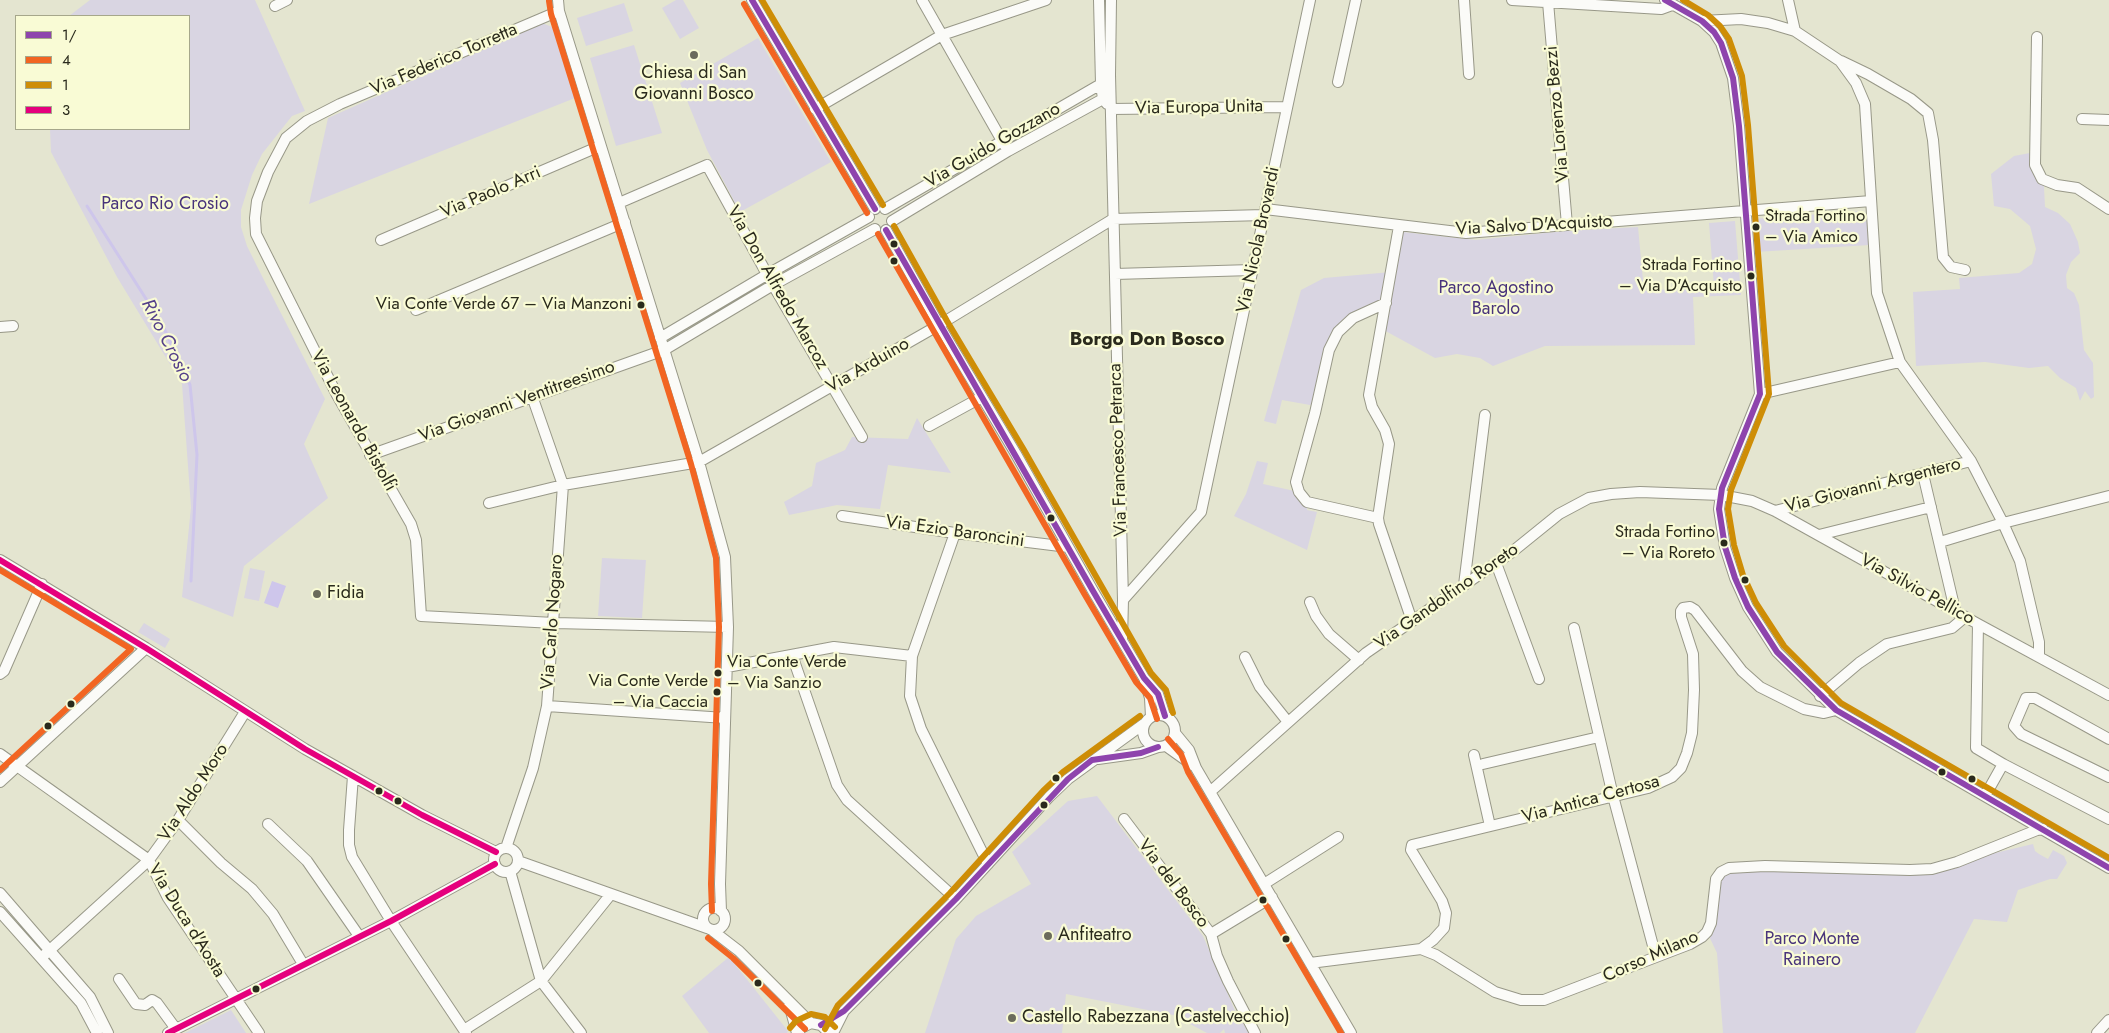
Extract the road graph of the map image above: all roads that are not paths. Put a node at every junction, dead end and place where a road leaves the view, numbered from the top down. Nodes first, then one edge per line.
1 (286, 0) edge
2 (752, 0) edge
3 (922, 0) edge
4 (1046, 0) edge
5 (1099, 0) edge
6 (1111, 0) edge
7 (1310, 0) edge
8 (1356, 0) edge
9 (1464, 0) edge
10 (1512, 0) edge
11 (1788, 0) edge
12 (1548, 2) junction
13 (1668, 2) edge
14 (558, 5) edge
15 (275, 6) dead end
16 (1702, 21) junction
17 (1795, 31) junction
18 (942, 35) junction
19 (2037, 37) dead end
20 (1840, 60) junction
21 (1469, 74) dead end
22 (1338, 82) dead end
23 (1101, 84) junction
24 (1104, 99) junction
25 (1287, 107) junction
26 (815, 108) junction
27 (1111, 109) junction
28 (2082, 119) dead end
29 (2109, 120) edge
30 (1002, 140) junction
31 (600, 146) junction
32 (1008, 151) junction
33 (1872, 201) junction
34 (619, 202) junction
35 (2109, 209) edge
36 (1745, 211) junction
37 (876, 212) junction
38 (1264, 212) junction
39 (1113, 219) junction
40 (624, 222) junction
41 (889, 225) junction
42 (1567, 225) junction
43 (1399, 226) junction
44 (875, 229) junction
45 (256, 234) joint
46 (381, 240) dead end
47 (1252, 270) junction
48 (1965, 270) dead end
49 (768, 274) junction
50 (1115, 274) junction
51 (774, 285) junction
52 (1386, 303) junction
53 (416, 310) dead end
54 (939, 325) junction
55 (0, 326) edge
56 (13, 326) dead end
57 (660, 338) junction
58 (664, 350) junction
59 (1900, 362) junction
60 (833, 386) junction
61 (1760, 394) junction
62 (532, 396) junction
63 (982, 397) junction
64 (1485, 415) dead end
65 (929, 426) dead end
66 (862, 437) dead end
67 (370, 455) junction
68 (1971, 461) junction
69 (699, 462) junction
70 (1923, 474) junction
71 (563, 485) junction
72 (1720, 495) junction
73 (2109, 496) edge
74 (490, 503) dead end
75 (1931, 507) junction
76 (1775, 511) junction
77 (842, 516) dead end
78 (1378, 518) junction
79 (2003, 523) junction
80 (955, 533) junction
81 (1819, 535) junction
82 (1940, 542) junction
83 (1068, 547) junction
84 (0, 560) edge
85 (1496, 563) junction
86 (42, 584) junction
87 (1464, 585) junction
88 (1123, 600) junction
89 (1310, 602) dead end
90 (1955, 610) junction
91 (1965, 617) junction
92 (1412, 621) junction
93 (554, 623) junction
94 (1978, 624) junction
95 (728, 628) junction
96 (1574, 628) dead end
97 (1122, 640) junction
98 (146, 648) junction
99 (792, 655) junction
100 (912, 656) junction
101 (1245, 657) dead end
102 (2039, 657) junction
103 (1359, 660) junction
104 (727, 667) junction
105 (0, 674) edge
106 (1144, 678) junction
107 (1539, 679) dead end
108 (2109, 695) edge
109 (1820, 696) junction
110 (547, 706) junction
111 (1836, 710) junction
112 (245, 712) junction
113 (1165, 716) junction
114 (725, 718) junction
115 (1148, 720) junction
116 (1288, 722) junction
117 (1175, 733) junction
118 (1599, 737) junction
119 (2109, 739) edge
120 (1162, 746) junction
121 (0, 754) edge
122 (1474, 755) dead end
123 (1092, 760) junction
124 (1483, 764) dead end
125 (2003, 764) junction
126 (17, 766) junction
127 (1196, 768) junction
128 (353, 776) junction
129 (2109, 777) edge
130 (0, 782) edge
131 (1211, 791) junction
132 (1613, 796) junction
133 (1985, 796) junction
134 (1124, 819) dead end
135 (2109, 819) edge
136 (178, 820) junction
137 (268, 824) dead end
138 (1490, 826) junction
139 (2043, 829) junction
140 (1338, 837) dead end
141 (501, 850) junction
142 (149, 860) junction
143 (518, 861) junction
144 (495, 864) junction
145 (988, 864) junction
146 (2109, 868) edge
147 (510, 871) junction
148 (720, 884) junction
149 (1264, 884) junction
150 (0, 893) edge
151 (611, 894) junction
152 (1272, 897) junction
153 (956, 899) junction
154 (707, 911) junction
155 (721, 911) junction
156 (0, 912) edge
157 (674, 918) junction
158 (391, 921) junction
159 (724, 923) junction
160 (710, 929) junction
161 (1211, 934) junction
162 (359, 936) junction
163 (1421, 949) junction
164 (739, 951) junction
165 (45, 955) junction
166 (1656, 957) junction
167 (1310, 963) junction
168 (303, 964) junction
169 (119, 979) dead end
170 (541, 981) junction
171 (236, 999) junction
172 (789, 1003) junction
173 (844, 1012) junction
174 (2109, 1020) edge
175 (816, 1024) junction
176 (172, 1031) edge
177 (465, 1031) edge
178 (97, 1033) edge
179 (108, 1033) edge
180 (259, 1033) edge
181 (581, 1033) edge
182 (798, 1033) edge
183 (829, 1033) edge
184 (833, 1033) edge
185 (1255, 1033) edge
186 (1351, 1033) edge
187 (2097, 1033) edge

1 - 15 street
2 - 26 street
3 - 18 street
4 - 18 street
5 - 23 street
6 - 27 street, Via Francesco Petrarca
7 - 25 street, Via Nicola Brovardi
8 - 22 street
9 - 21 street
10 - 12 street
11 - 17 street
12 - 13 street
12 - 42 street, Via Lorenzo Bezzi
13 - 16 street
14 - 31 street
14 - 45 street, Via Federico Torretta
16 - 17 street
16 - 36 street
17 - 20 street
18 - 26 street
18 - 30 street
19 - 35 street
20 - 33 street
20 - 48 street
23 - 24 street
23 - 30 street, Via Guido Gozzano
24 - 27 street
24 - 32 street, Via Guido Gozzano
25 - 27 street, Via Europa Unita
25 - 38 street, Via Nicola Brovardi
26 - 37 street
27 - 39 street, Via Francesco Petrarca
28 - 29 street
30 - 32 street
30 - 37 street, Via Guido Gozzano
31 - 34 street
31 - 46 street, Via Paolo Arri
32 - 41 street, Via Guido Gozzano
33 - 36 street, Via Salvo D'Acquisto
33 - 59 street
34 - 40 street
34 - 49 street, Via Don Alfredo Marcoz
36 - 42 street, Via Salvo D'Acquisto
36 - 61 street
37 - 41 street
37 - 44 street
37 - 49 street, Via Guido Gozzano
38 - 39 street, Via Salvo D'Acquisto
38 - 43 street, Via Salvo D'Acquisto
38 - 47 street, Via Nicola Brovardi
39 - 50 street, Via Francesco Petrarca
39 - 54 street, Via Arduino
40 - 53 street
40 - 57 street
41 - 44 street
41 - 54 street
42 - 43 street, Via Salvo D'Acquisto
43 - 52 street
44 - 51 street, Via Giovanni Ventitreesimo
45 - 67 street, Via Leonardo Bistolfi
47 - 50 street
47 - 88 street, Via Nicola Brovardi
49 - 51 street, Via Don Alfredo Marcoz
49 - 57 street, Via Guido Gozzano
50 - 88 street, Via Francesco Petrarca
51 - 58 street, Via Giovanni Ventitreesimo
51 - 60 street, Via Don Alfredo Marcoz
52 - 78 street
52 - 78 street
54 - 60 street, Via Arduino
54 - 63 street
55 - 56 street
57 - 58 street
58 - 62 street, Via Giovanni Ventitreesimo
58 - 69 street
59 - 61 street
59 - 68 street
60 - 66 street, Via Don Alfredo Marcoz
60 - 69 street, Via Arduino
61 - 72 street
62 - 67 street, Via Giovanni Ventitreesimo
62 - 71 street, Via Carlo Nogaro
63 - 65 street
63 - 83 street
64 - 87 street
67 - 93 street, Via Leonardo Bistolfi
68 - 70 street, Via Giovanni Argentero
68 - 79 street
69 - 71 street, Via Arduino
69 - 95 street
70 - 75 street
70 - 76 street, Via Giovanni Argentero
71 - 74 street, Via Arduino
71 - 93 street, Via Carlo Nogaro
72 - 76 street, Via Silvio Pellico
72 - 85 street, Via Gandolfino Roreto
72 - 109 street
73 - 79 street
75 - 81 street
75 - 82 street
76 - 81 street, Via Silvio Pellico
77 - 80 street, Via Ezio Baroncini
78 - 92 street
79 - 82 street
79 - 102 street
80 - 83 street, Via Ezio Baroncini
80 - 100 street
81 - 90 street, Via Silvio Pellico
82 - 90 street
83 - 97 street
84 - 86 street
85 - 87 street, Via Gandolfino Roreto
85 - 107 street
86 - 98 street
86 - 105 street
87 - 92 street, Via Gandolfino Roreto
88 - 97 street, Via Francesco Petrarca
89 - 103 street
90 - 91 street, Via Silvio Pellico
91 - 94 street, Via Silvio Pellico
91 - 109 street
92 - 103 street, Via Gandolfino Roreto
93 - 95 street
93 - 110 street, Via Carlo Nogaro
94 - 102 street, Via Silvio Pellico
94 - 125 street
95 - 104 street
96 - 118 street
97 - 106 street
98 - 112 street
98 - 126 street
99 - 100 street
99 - 104 street
99 - 153 street
100 - 145 street
101 - 116 street
102 - 108 street, Via Silvio Pellico
103 - 116 street, Via Gandolfino Roreto
104 - 114 street
106 - 113 street
106 - 115 street
109 - 111 street
110 - 114 street
110 - 141 street, Via Carlo Nogaro
111 - 132 street, Via Antica Certosa
111 - 133 street
112 - 128 street
112 - 136 street, Via Aldo Moro
113 - 115 street
113 - 117 street
114 - 148 street
115 - 120 street
115 - 123 street
116 - 131 street, Via Gandolfino Roreto
117 - 120 street
117 - 127 street
118 - 124 street
118 - 132 street
119 - 129 street
120 - 123 street
120 - 127 street
121 - 126 street, Via Duca d'Aosta
122 - 138 street
123 - 145 street
125 - 133 street
125 - 135 street
126 - 130 street
126 - 142 street, Via Duca d'Aosta
127 - 131 street
128 - 141 street
128 - 158 street
131 - 149 street
132 - 138 street, Via Antica Certosa
132 - 166 street
133 - 139 street
134 - 161 street, Via del Bosco
136 - 142 street, Via Aldo Moro
136 - 168 street
137 - 162 street
138 - 163 street, Via Antica Certosa
139 - 146 street
139 - 166 street, Corso Milano
140 - 149 street
141 - 143 street
141 - 144 street
142 - 165 street, Via Aldo Moro
142 - 171 street, Via Duca d'Aosta
143 - 147 street
143 - 151 street
144 - 147 street
144 - 158 street
145 - 153 street
147 - 170 street
148 - 154 street
148 - 155 street
149 - 152 street
150 - 165 street
151 - 157 street
151 - 170 street
152 - 161 street
152 - 167 street
153 - 173 street
154 - 155 street
154 - 157 street
154 - 160 street
155 - 159 street
156 - 165 street
157 - 160 street
158 - 162 street
158 - 177 street
159 - 160 street
159 - 164 street
160 - 164 street
161 - 185 street, Via del Bosco
162 - 168 street
163 - 166 street, Corso Milano
163 - 167 street
164 - 172 street
165 - 178 street
165 - 179 street
167 - 186 street
168 - 171 street
169 - 176 street
170 - 177 street
170 - 181 street
171 - 176 street
171 - 180 street, Via Duca d'Aosta
172 - 175 street
172 - 182 street
173 - 175 street
173 - 184 street
174 - 187 street
175 - 182 street
175 - 183 street

